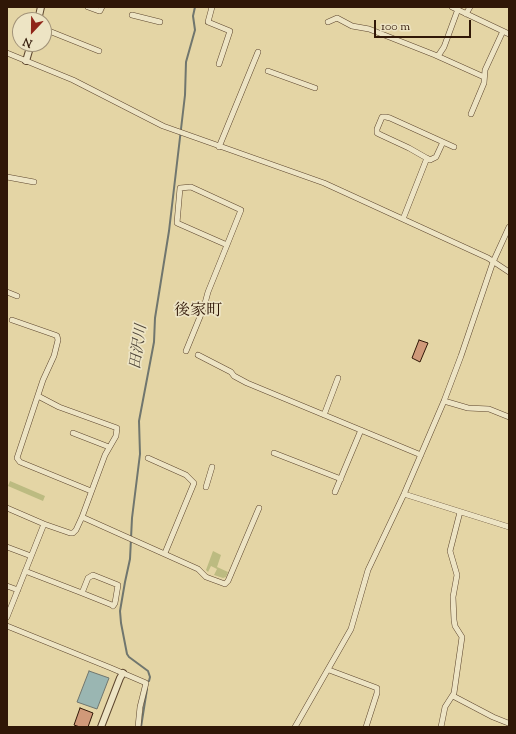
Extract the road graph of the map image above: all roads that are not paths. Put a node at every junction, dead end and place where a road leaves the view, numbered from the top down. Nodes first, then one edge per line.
1 (88, 7) edge
2 (102, 7) edge
3 (212, 7) edge
4 (470, 7) edge
5 (455, 8) edge
6 (466, 14) junction
7 (132, 15) dead end
8 (160, 22) dead end
9 (328, 22) dead end
10 (503, 31) junction
11 (52, 32) edge
12 (509, 34) edge
13 (99, 51) dead end
14 (29, 52) edge
15 (258, 52) dead end
16 (7, 53) edge
17 (438, 56) junction
18 (26, 61) junction
19 (219, 64) dead end
20 (268, 71) dead end
21 (484, 77) junction
22 (315, 88) dead end
23 (471, 114) dead end
24 (443, 142) junction
25 (219, 147) junction
26 (454, 147) dead end
27 (427, 158) junction
28 (7, 177) edge
29 (34, 182) dead end
30 (403, 218) junction
31 (509, 227) edge
32 (227, 245) junction
33 (493, 262) junction
34 (509, 272) edge
35 (7, 292) edge
36 (17, 296) dead end
37 (12, 320) dead end
38 (186, 351) dead end
39 (198, 355) dead end
40 (338, 378) dead end
41 (38, 396) junction
42 (444, 401) junction
43 (324, 415) junction
44 (509, 417) edge
45 (361, 430) junction
46 (73, 433) dead end
47 (109, 447) junction
48 (274, 453) dead end
49 (421, 455) junction
50 (148, 458) dead end
51 (212, 468) dead end
52 (341, 479) junction
53 (206, 487) dead end
54 (92, 491) junction
55 (335, 492) dead end
56 (404, 494) junction
57 (7, 508) edge
58 (259, 508) dead end
59 (460, 512) junction
60 (82, 517) junction
61 (44, 524) junction
62 (509, 527) edge
63 (7, 547) edge
64 (165, 553) junction
65 (31, 556) junction
66 (25, 571) junction
67 (7, 586) edge
68 (18, 590) junction
69 (82, 593) junction
70 (7, 617) edge
71 (7, 626) edge
72 (329, 670) junction
73 (123, 673) junction
74 (453, 696) junction
75 (508, 723) dead end
76 (101, 727) edge
77 (138, 727) edge
78 (295, 727) edge
79 (366, 727) edge
80 (441, 727) edge

1 - 2 street
3 - 19 street
4 - 6 street
5 - 6 street
5 - 17 street
6 - 10 street
7 - 8 street
9 - 17 street
10 - 12 street
10 - 21 street
11 - 13 street
14 - 18 street
15 - 25 street
16 - 18 street
17 - 21 street
18 - 25 street
20 - 22 street
21 - 23 street
24 - 26 street
24 - 27 street
24 - 27 street
25 - 30 street
27 - 30 street
28 - 29 street
30 - 33 street
31 - 33 street
32 - 32 street
32 - 38 street
33 - 34 street
33 - 42 street
35 - 36 street
37 - 41 street
39 - 43 street
40 - 43 street
41 - 47 street
41 - 54 street
42 - 44 street
42 - 49 street
43 - 45 street
45 - 49 street
45 - 52 street
46 - 47 street
47 - 54 street
48 - 52 street
49 - 56 street
50 - 64 street
51 - 53 street
52 - 55 street
54 - 60 street
56 - 59 street
56 - 72 street
57 - 61 street
58 - 64 street
59 - 62 street
59 - 74 street
60 - 61 street
60 - 64 street
61 - 65 street
63 - 65 street
65 - 66 street
66 - 68 street
66 - 69 street
67 - 68 street
68 - 70 street
69 - 69 street
71 - 73 street
72 - 78 street
72 - 79 street
73 - 76 street
73 - 77 street
74 - 75 street
74 - 80 street

